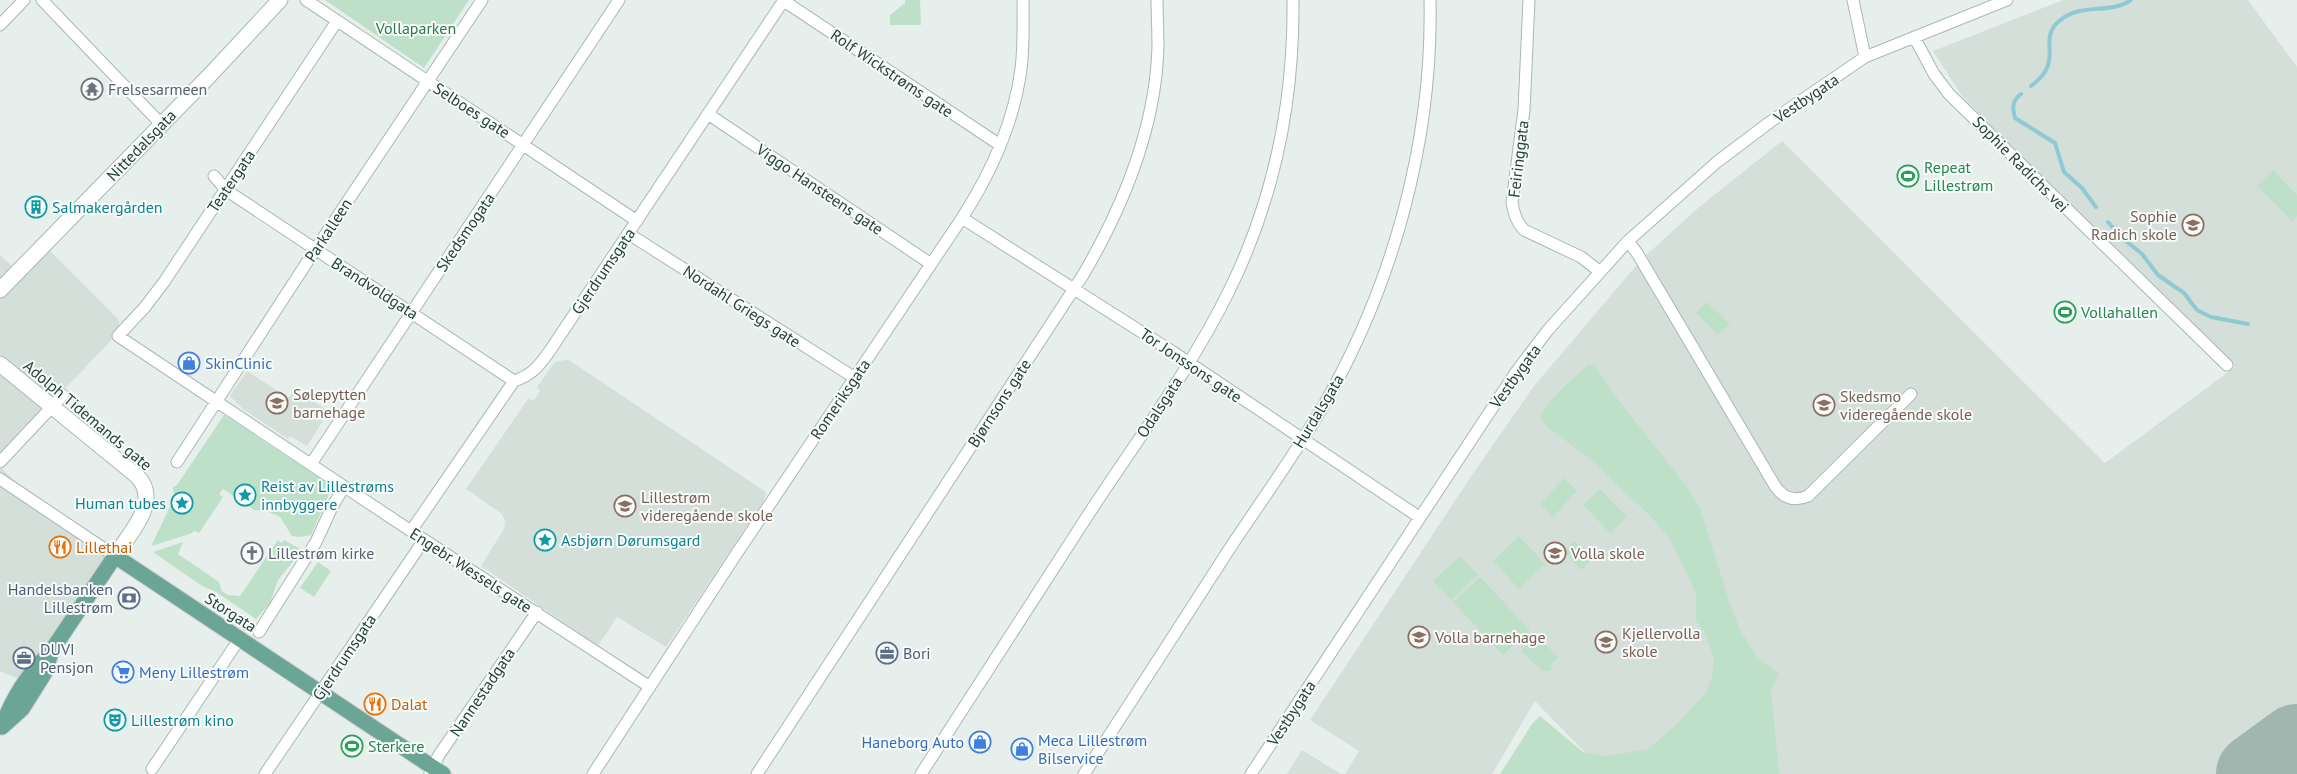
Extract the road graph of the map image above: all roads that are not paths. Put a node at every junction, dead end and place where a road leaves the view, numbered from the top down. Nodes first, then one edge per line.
1 (24, 0) edge
2 (42, 0) edge
3 (280, 0) edge
4 (306, 0) edge
5 (482, 0) edge
6 (619, 0) edge
7 (784, 0) edge
8 (1023, 0) edge
9 (1157, 0) edge
10 (1293, 0) edge
11 (1430, 0) edge
12 (1529, 0) edge
13 (1853, 0) edge
14 (2007, 0) edge
15 (337, 21) junction
16 (0, 25) edge
17 (1914, 37) junction
18 (1865, 57) junction
19 (428, 81) junction
20 (708, 114) junction
21 (162, 124) junction
22 (523, 144) junction
23 (1000, 145) junction
24 (214, 176) dead end
25 (226, 190) junction
26 (962, 218) junction
27 (637, 221) junction
28 (629, 234) junction
29 (1628, 241) junction
30 (315, 250) junction
31 (931, 264) junction
32 (1599, 270) junction
33 (1074, 288) junction
34 (0, 290) edge
35 (412, 312) junction
36 (118, 336) joint
37 (1187, 362) junction
38 (0, 364) edge
39 (2227, 365) dead end
40 (855, 378) junction
41 (514, 380) junction
42 (1911, 394) dead end
43 (63, 395) dead end
44 (217, 402) junction
45 (52, 407) junction
46 (1302, 439) junction
47 (0, 462) edge
48 (177, 462) dead end
49 (311, 464) junction
50 (0, 479) edge
51 (344, 487) junction
52 (1419, 517) junction
53 (411, 531) junction
54 (424, 540) junction
55 (114, 556) junction
56 (537, 612) junction
57 (259, 632) dead end
58 (240, 638) junction
59 (650, 687) junction
60 (320, 692) junction
61 (1, 729) edge
62 (152, 769) dead end
63 (435, 772) edge
64 (265, 774) edge
65 (593, 774) edge
66 (757, 774) edge
67 (921, 774) edge
68 (1084, 774) edge
69 (1251, 774) edge

1 - 16 street
2 - 21 street
3 - 21 street, Nittedalsgata
4 - 15 street, Selboes gate
5 - 19 street, Parkalleen
6 - 22 street, Skedsmogata
7 - 20 street, Gjerdrumsgata
7 - 23 street, Rolf Wickstrøms gate
8 - 23 street, Romeriksgata
9 - 33 street, Bjørnsons gate
10 - 37 street, Odalsgata
11 - 46 street, Hurdalsgata
12 - 32 street, Feiringgata
13 - 18 street
14 - 17 street
15 - 19 street, Selboes gate
15 - 25 street, Teatergata
17 - 18 street
17 - 39 street, Sophie Radichs vei
18 - 29 street, Vestbygata
19 - 22 street, Selboes gate
19 - 30 street, Parkalleen
20 - 27 street, Gjerdrumsgata
20 - 31 street, Viggo Hansteens gate
21 - 34 street, Nittedalsgata
22 - 27 street, Selboes gate
22 - 35 street, Skedsmogata
23 - 26 street, Romeriksgata
24 - 25 street, Brandvoldgata
25 - 30 street, Brandvoldgata
25 - 36 street, Teatergata
26 - 31 street, Romeriksgata
26 - 33 street, Tor Jonssons gate
27 - 28 street, Gjerdrumsgata
28 - 40 street, Nordahl Griegs gate
28 - 41 street, Gjerdrumsgata
29 - 32 street, Vestbygata
29 - 42 street
30 - 35 street, Brandvoldgata
30 - 44 street, Parkalleen
31 - 40 street, Romeriksgata
32 - 52 street, Vestbygata
33 - 37 street, Tor Jonssons gate
33 - 66 street, Bjørnsons gate
35 - 41 street, Brandvoldgata
35 - 49 street, Skedsmogata
36 - 44 street, Engebr. Wessels gate
37 - 46 street, Tor Jonssons gate
37 - 67 street, Odalsgata
38 - 45 street, Adolph Tidemands gate
40 - 59 street, Romeriksgata
41 - 53 street
43 - 45 street
44 - 48 street, Parkalleen
44 - 49 street, Engebr. Wessels gate
45 - 47 street
45 - 55 street, Adolph Tidemands gate
46 - 52 street, Tor Jonssons gate
46 - 68 street, Hurdalsgata
49 - 51 street, Engebr. Wessels gate
50 - 55 street, Storgata
51 - 53 street, Engebr. Wessels gate
51 - 57 street
52 - 69 street, Vestbygata
53 - 54 street, Engebr. Wessels gate
54 - 56 street, Engebr. Wessels gate
54 - 60 street, Gjerdrumsgata
55 - 58 main road, Storgata
55 - 61 main road, Adolph Tidemands gate
56 - 59 street, Engebr. Wessels gate
56 - 63 street, Nannestadgata
58 - 60 main road, Storgata
58 - 62 street
59 - 65 street, Romeriksgata
60 - 63 main road, Storgata
60 - 64 street, Gjerdrumsgata

